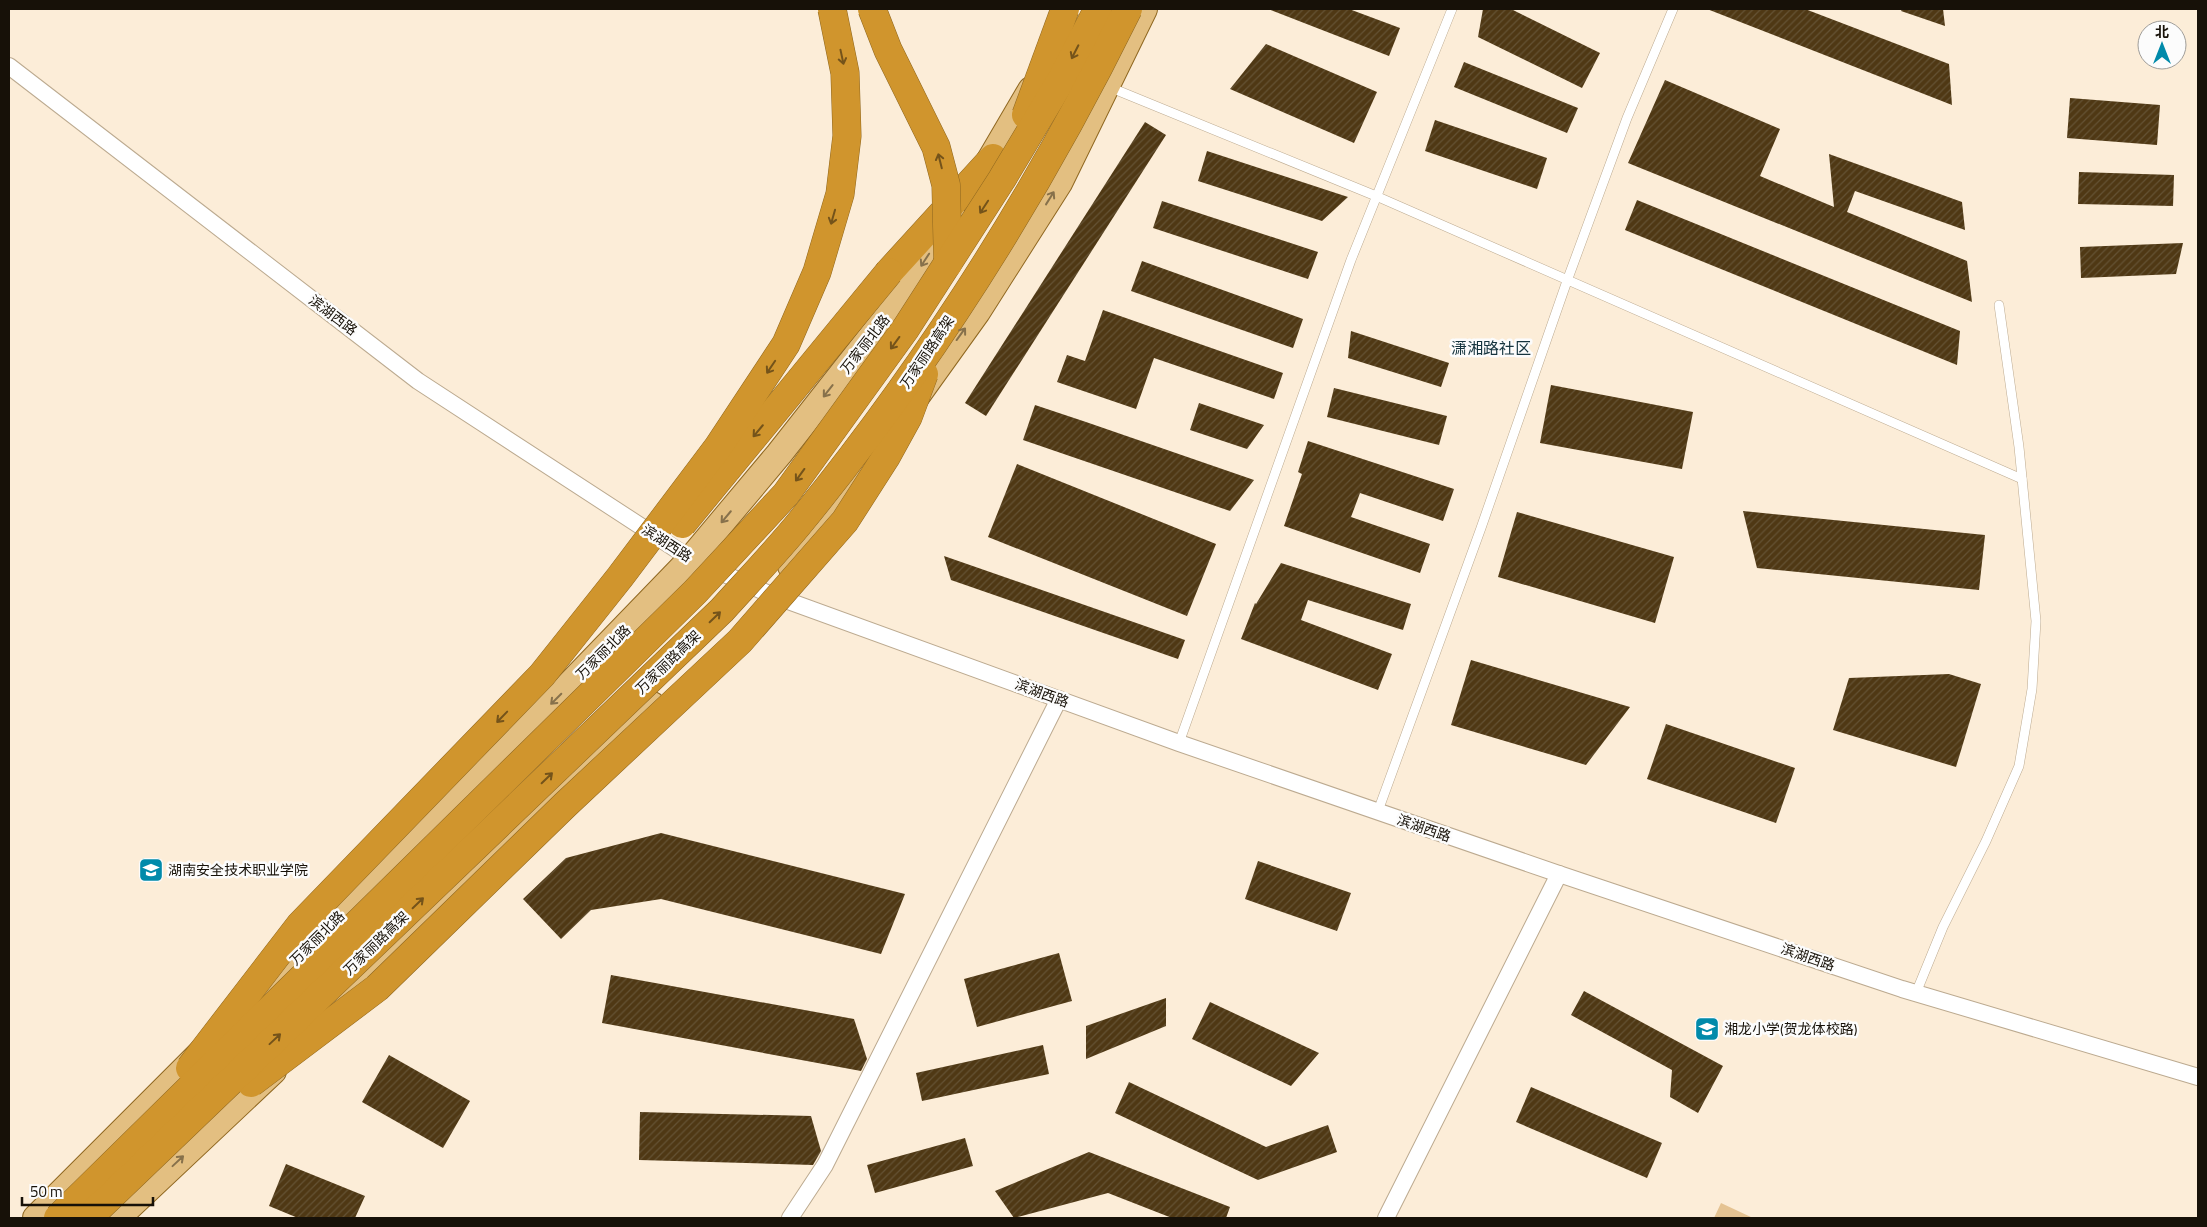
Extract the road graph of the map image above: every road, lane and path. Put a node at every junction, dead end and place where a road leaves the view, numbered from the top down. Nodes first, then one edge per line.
1 (832, 9) edge
2 (872, 9) edge
3 (1065, 9) edge
4 (1077, 9) edge
5 (1098, 9) edge
6 (1128, 9) edge
7 (1144, 9) edge
8 (1452, 9) edge
9 (1673, 9) edge
10 (9, 66) edge
11 (1108, 87) dead end
12 (997, 168) junction
13 (1376, 196) junction
14 (1566, 281) junction
15 (1999, 305) dead end
16 (2022, 479) junction
17 (691, 559) junction
18 (769, 594) junction
19 (542, 675) junction
20 (1059, 699) junction
21 (1179, 743) junction
22 (1378, 812) junction
23 (1559, 874) junction
24 (1916, 993) junction
25 (2198, 1077) edge
26 (139, 1153) junction
27 (36, 1218) edge
28 (58, 1218) edge
29 (88, 1218) edge
30 (117, 1218) edge
31 (790, 1218) edge
32 (1386, 1218) edge

1 -> 19 highway, bridge
26 -> 2 highway, bridge
3 - 12 highway, bridge
4 - 12 main road, 万家丽北路
5 -> 12 highway, 万家丽路高架, bridge
26 -> 6 highway, 万家丽路高架, bridge
18 -> 7 main road
8 - 13 lane
9 - 14 lane
10 - 17 street, 滨湖西路
11 - 13 lane
12 -> 17 main road, 万家丽北路
12 -> 19 highway, bridge
12 -> 26 highway, 万家丽路高架, bridge
13 - 14 lane
13 - 21 lane
14 - 16 lane
14 - 22 lane
15 - 16 lane
16 - 24 lane
17 - 18 street, 滨湖西路
17 -> 27 main road, 万家丽北路
18 - 20 street, 滨湖西路
30 -> 18 main road
19 -> 26 highway, bridge
20 - 21 street, 滨湖西路
20 - 31 street
21 - 22 street, 滨湖西路
22 - 23 street, 滨湖西路
23 - 24 street, 滨湖西路
23 - 32 street
24 - 25 street, 滨湖西路
26 - 28 highway, 万家丽路高架, bridge
26 - 29 highway, 万家丽路高架, bridge

